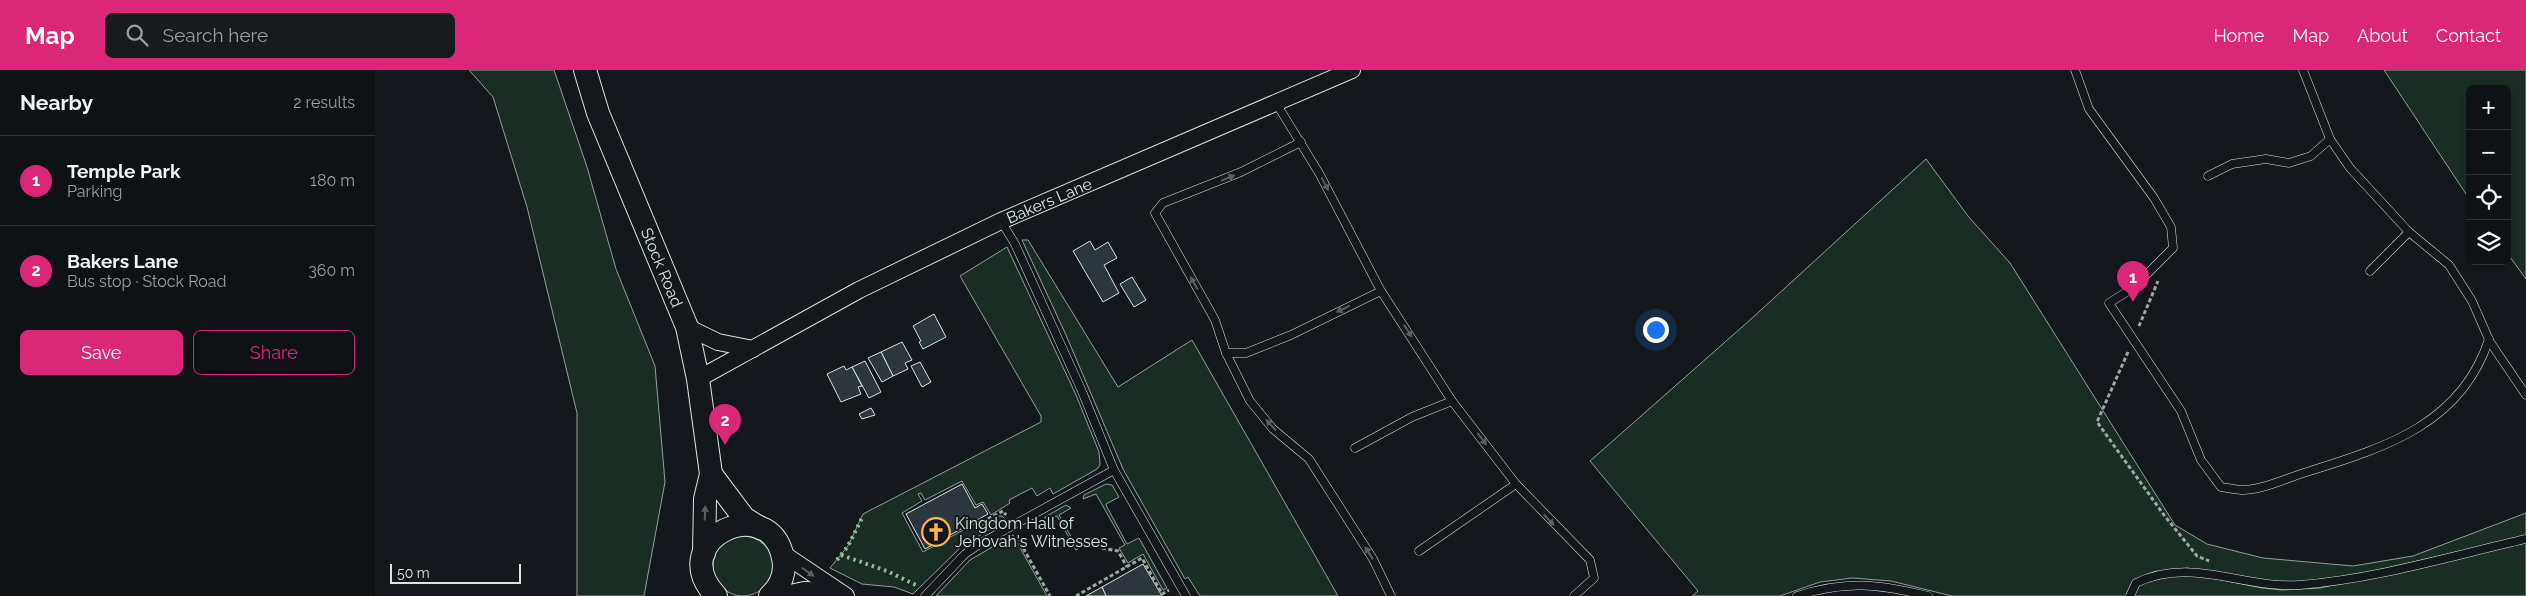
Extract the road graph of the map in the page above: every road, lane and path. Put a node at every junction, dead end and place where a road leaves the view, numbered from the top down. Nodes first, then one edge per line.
1 (585, 70) edge
2 (1352, 70) edge
3 (2075, 70) edge
4 (2303, 70) edge
5 (1276, 103) junction
6 (2330, 139) junction
7 (1301, 142) junction
8 (2208, 176) dead end
9 (1001, 221) junction
10 (2409, 232) junction
11 (2370, 271) dead end
12 (2161, 276) dead end
13 (1381, 290) junction
14 (687, 327) junction
15 (2137, 331) dead end
16 (2489, 339) junction
17 (753, 349) junction
18 (2129, 349) dead end
19 (1226, 353) junction
20 (698, 379) junction
21 (2526, 395) edge
22 (1452, 401) junction
23 (1355, 448) dead end
24 (1114, 470) junction
25 (711, 474) junction
26 (1516, 484) junction
27 (1008, 519) dead end
28 (982, 522) dead end
29 (761, 529) junction
30 (1015, 534) dead end
31 (2526, 539) edge
32 (1102, 548) dead end
33 (1419, 551) dead end
34 (782, 552) junction
35 (704, 553) junction
36 (2212, 562) dead end
37 (1127, 567) junction
38 (1172, 588) dead end
39 (708, 590) edge
40 (841, 594) edge
41 (1163, 595) edge
42 (770, 596) edge
43 (776, 596) edge
44 (925, 596) edge
45 (1051, 596) edge
46 (1076, 596) edge
47 (1186, 596) edge
48 (1391, 596) edge
49 (1573, 596) edge
50 (1797, 596) edge
51 (1928, 596) edge
52 (2130, 596) edge

1 - 14 main road, Stock Road
2 - 5 street, Bakers Lane
3 - 16 lane
4 - 6 lane
5 - 7 lane
5 - 9 street, Bakers Lane
6 - 8 lane
6 - 10 lane
7 -> 13 lane
19 -> 7 lane
9 - 17 street, Bakers Lane
9 - 24 lane
10 - 11 lane
10 - 16 lane
12 - 15 path
13 -> 19 lane
13 -> 22 lane
14 - 17 street
14 - 20 main road, Stock Road
16 - 21 lane
17 - 20 street, Bakers Lane
18 - 36 path
48 -> 19 lane
20 - 25 main road, Stock Road
22 - 23 lane
22 -> 26 lane
24 - 44 lane
24 - 47 lane
25 - 29 main road, Stock Road
35 -> 25 main road, Stock Road
26 - 33 lane
26 -> 49 lane
27 - 28 path
29 - 34 main road, Stock Road
29 - 35 main road
30 - 45 path
31 - 52 lane
32 - 37 path
34 -> 40 street
34 - 42 main road
35 - 39 main road, Stock Road
37 - 41 path
37 - 46 path
38 - 41 path
40 - 43 street
50 - 51 lane

